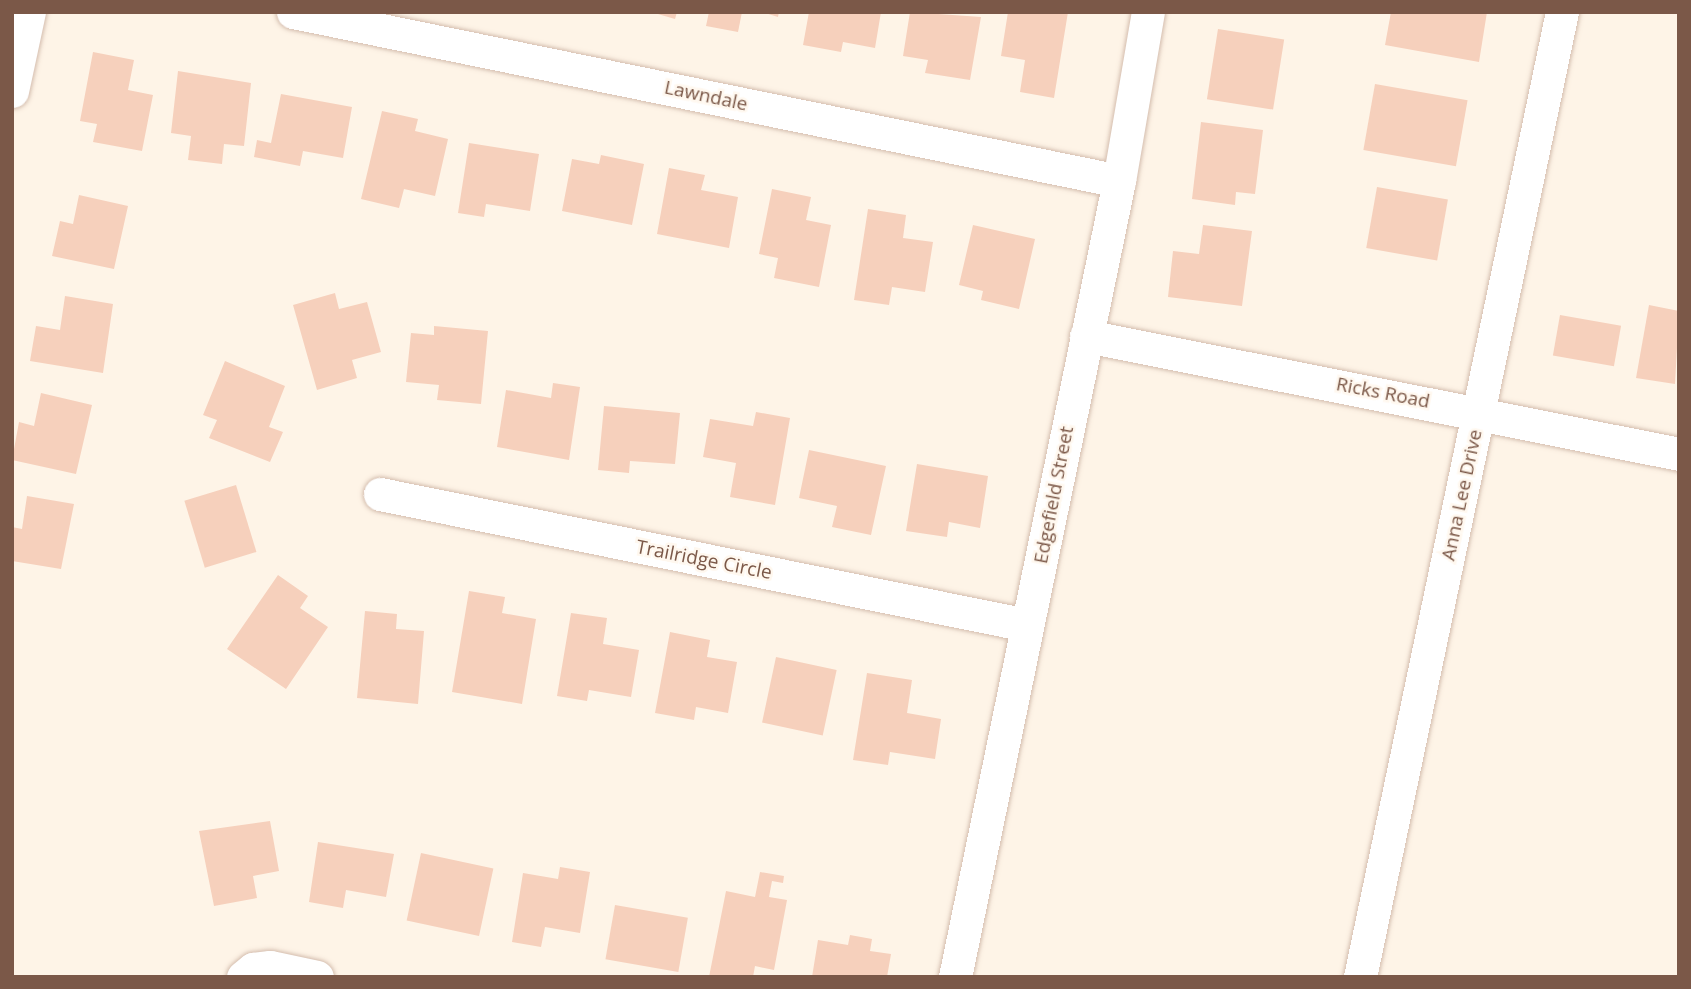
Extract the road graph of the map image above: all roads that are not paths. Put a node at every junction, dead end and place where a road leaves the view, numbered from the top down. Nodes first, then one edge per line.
1 (29, 12) edge
2 (293, 12) edge
3 (1149, 12) edge
4 (1562, 12) edge
5 (12, 91) edge
6 (1119, 181) junction
7 (1086, 336) junction
8 (1479, 412) junction
9 (1679, 454) edge
10 (380, 494) dead end
11 (1027, 625) junction
12 (243, 977) edge
13 (317, 977) edge
14 (955, 977) edge
15 (1360, 977) edge

1 - 5 street
2 - 6 street, Lawndale
3 - 6 street, Edgefield Street
4 - 8 street, Anna Lee Drive
6 - 7 street, Edgefield Street
7 - 8 street, Ricks Road
7 - 11 street, Edgefield Street
8 - 9 street, Ricks Road
8 - 15 street, Anna Lee Drive
10 - 11 street, Trailridge Circle
11 - 14 street, Edgefield Street
12 - 13 street

